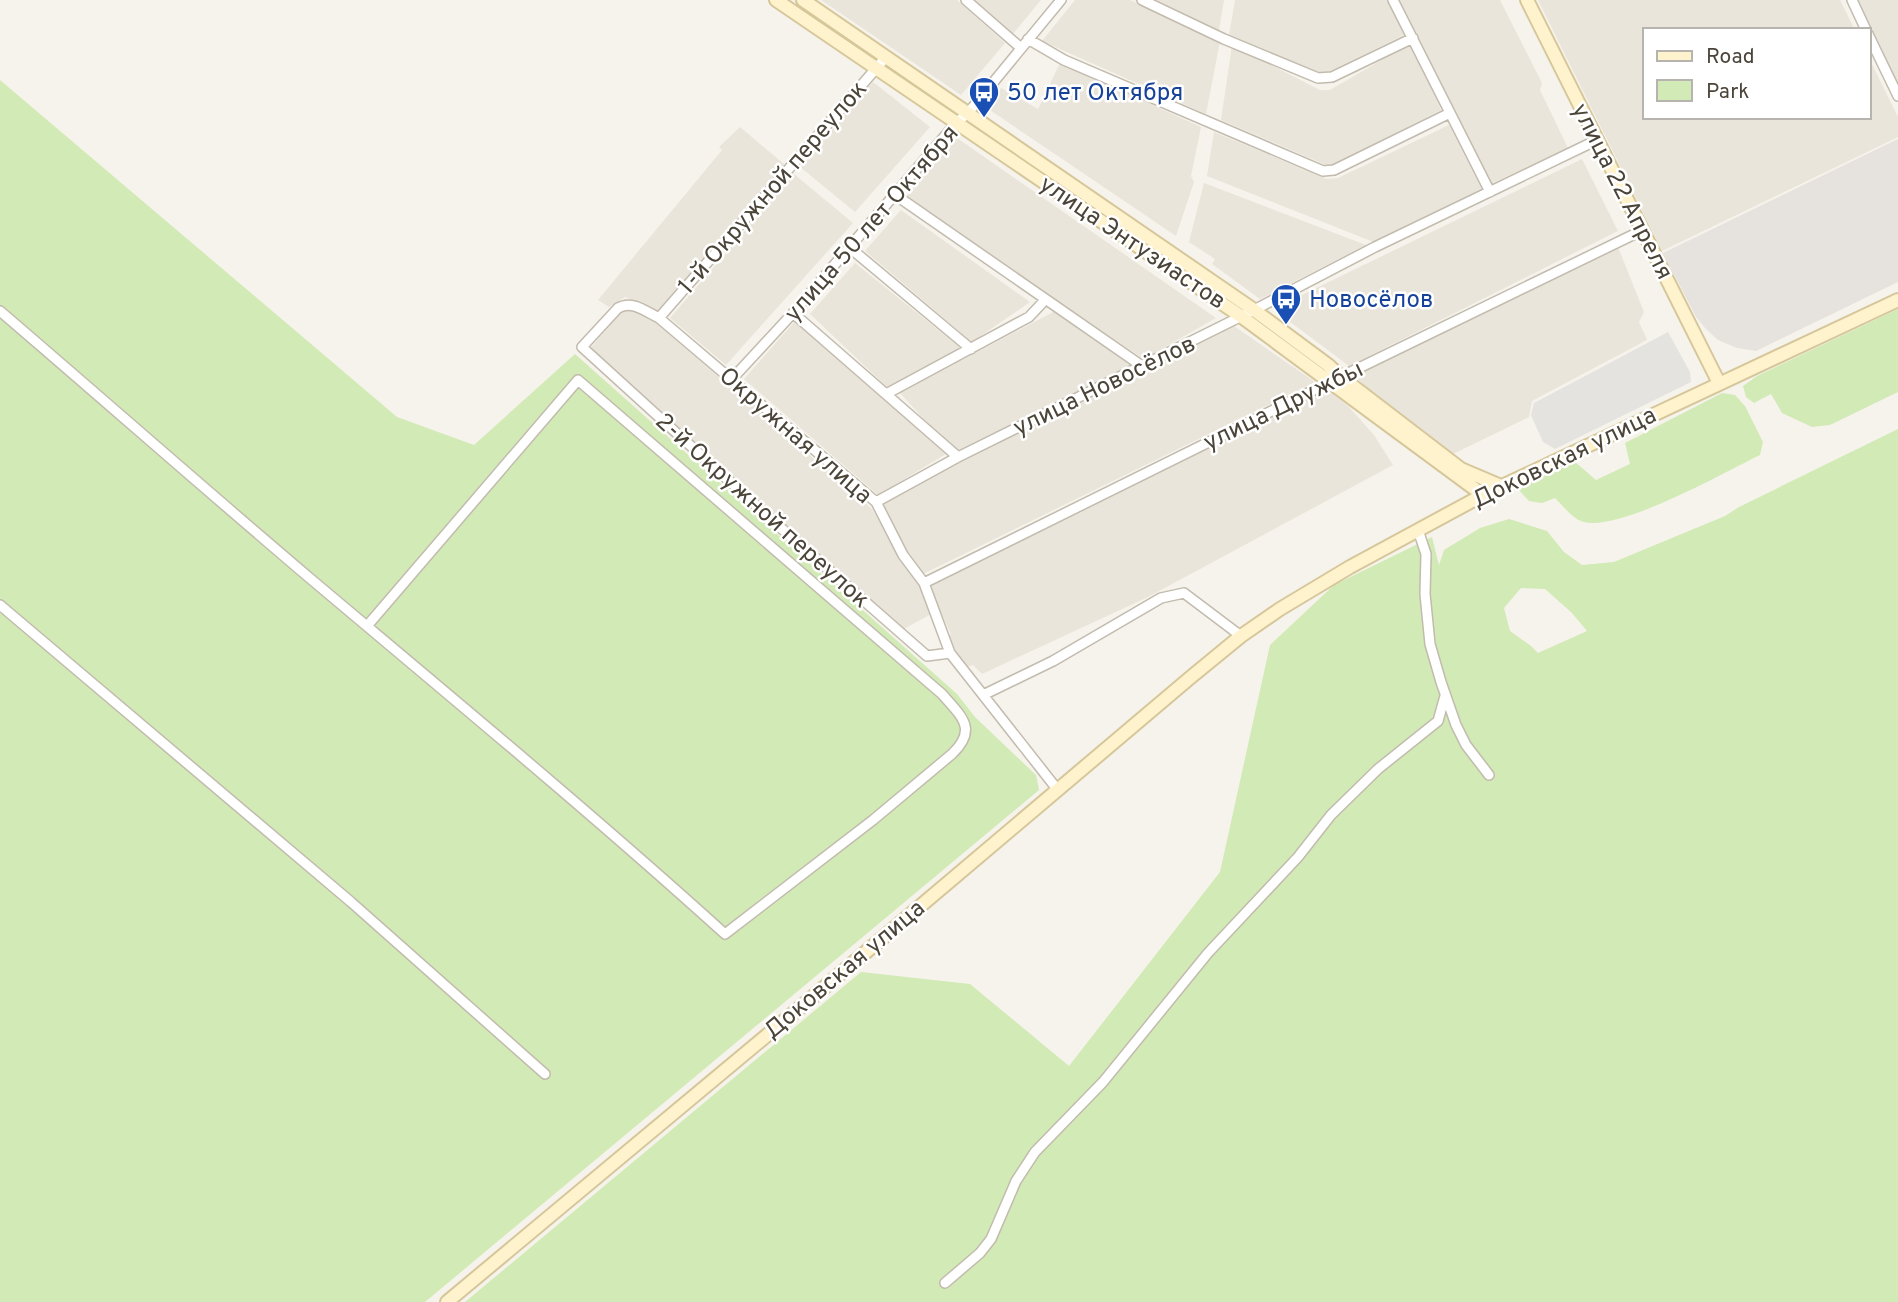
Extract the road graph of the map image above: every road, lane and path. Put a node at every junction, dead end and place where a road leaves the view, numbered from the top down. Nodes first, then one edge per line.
1 (776, 0) edge
2 (803, 0) edge
3 (966, 0) edge
4 (1061, 0) edge
5 (1142, 0) edge
6 (1393, 0) edge
7 (1527, 0) edge
8 (1852, 0) edge
9 (1865, 28) edge
10 (1413, 38) junction
11 (1870, 38) edge
12 (1028, 39) junction
13 (1021, 48) junction
14 (886, 57) junction
15 (876, 68) junction
16 (1898, 96) edge
17 (1450, 113) junction
18 (962, 118) junction
19 (1597, 140) junction
20 (1490, 192) junction
21 (894, 194) junction
22 (1643, 230) junction
23 (849, 247) junction
24 (1045, 300) junction
25 (1898, 300) edge
26 (1254, 310) junction
27 (0, 311) edge
28 (793, 313) junction
29 (659, 317) junction
30 (1242, 317) junction
31 (582, 347) joint
32 (971, 349) junction
33 (1142, 366) junction
34 (732, 379) junction
35 (1335, 379) junction
36 (1719, 383) junction
37 (888, 393) junction
38 (958, 457) junction
39 (1501, 486) junction
40 (1483, 495) junction
41 (876, 502) junction
42 (1418, 530) junction
43 (924, 583) junction
44 (0, 605) edge
45 (367, 626) junction
46 (1241, 636) junction
47 (950, 653) junction
48 (983, 695) junction
49 (1445, 695) junction
50 (1489, 775) dead end
51 (1057, 789) junction
52 (545, 1074) dead end
53 (945, 1283) dead end
54 (447, 1302) edge

1 - 15 main road, улица Энтузиастов
2 - 14 main road, улица Энтузиастов
3 - 13 street
4 - 12 street, улица 50 лет Октября
5 - 10 street
6 - 10 street
7 - 19 main road, улица 22 Апреля
8 - 9 street
10 - 17 street
11 - 16 street
12 - 13 street, улица 50 лет Октября
12 - 17 street
13 - 18 street, улица 50 лет Октября
14 - 15 street, 1-й Окружной переулок
14 - 18 main road, улица Энтузиастов
15 - 18 main road, улица Энтузиастов
15 - 29 street, 1-й Окружной переулок
17 - 20 street
18 - 21 street, улица 50 лет Октября
18 - 26 main road, улица Энтузиастов
18 - 30 main road, улица Энтузиастов
19 - 20 street, улица Новосёлов
19 - 22 main road, улица 22 Апреля
20 - 26 street, улица Новосёлов
21 - 23 street, улица 50 лет Октября
21 - 24 street
22 - 35 street, улица Дружбы
22 - 36 main road, улица 22 Апреля
23 - 28 street, улица 50 лет Октября
23 - 32 street
24 - 32 street
24 - 33 street
25 - 36 main road, Доковская улица
26 - 30 street, улица Новосёлов
26 - 35 main road, улица Энтузиастов
27 - 45 street
28 - 34 street, улица 50 лет Октября
28 - 37 street
29 - 31 street, Окружная улица
29 - 34 street, Окружная улица
30 - 33 street, улица Новосёлов
30 - 35 main road, улица Энтузиастов
31 - 47 street, 2-й Окружной переулок
32 - 37 street
33 - 38 street, улица Новосёлов
34 - 41 street, Окружная улица
35 - 39 main road, улица Энтузиастов
35 - 40 main road, улица Энтузиастов
35 - 43 street, улица Дружбы
36 - 39 main road, Доковская улица
37 - 38 street
38 - 41 street, улица Новосёлов
39 - 40 main road, Доковская улица
40 - 42 main road, Доковская улица
41 - 43 street, Окружная улица
42 - 46 main road, Доковская улица
42 - 49 street
43 - 47 street, Окружная улица
44 - 52 street
45 - 45 street
46 - 48 street
46 - 51 main road, Доковская улица
47 - 48 street, Окружная улица
48 - 51 street, Окружная улица
49 - 50 street
49 - 53 street
51 - 54 main road, Доковская улица

